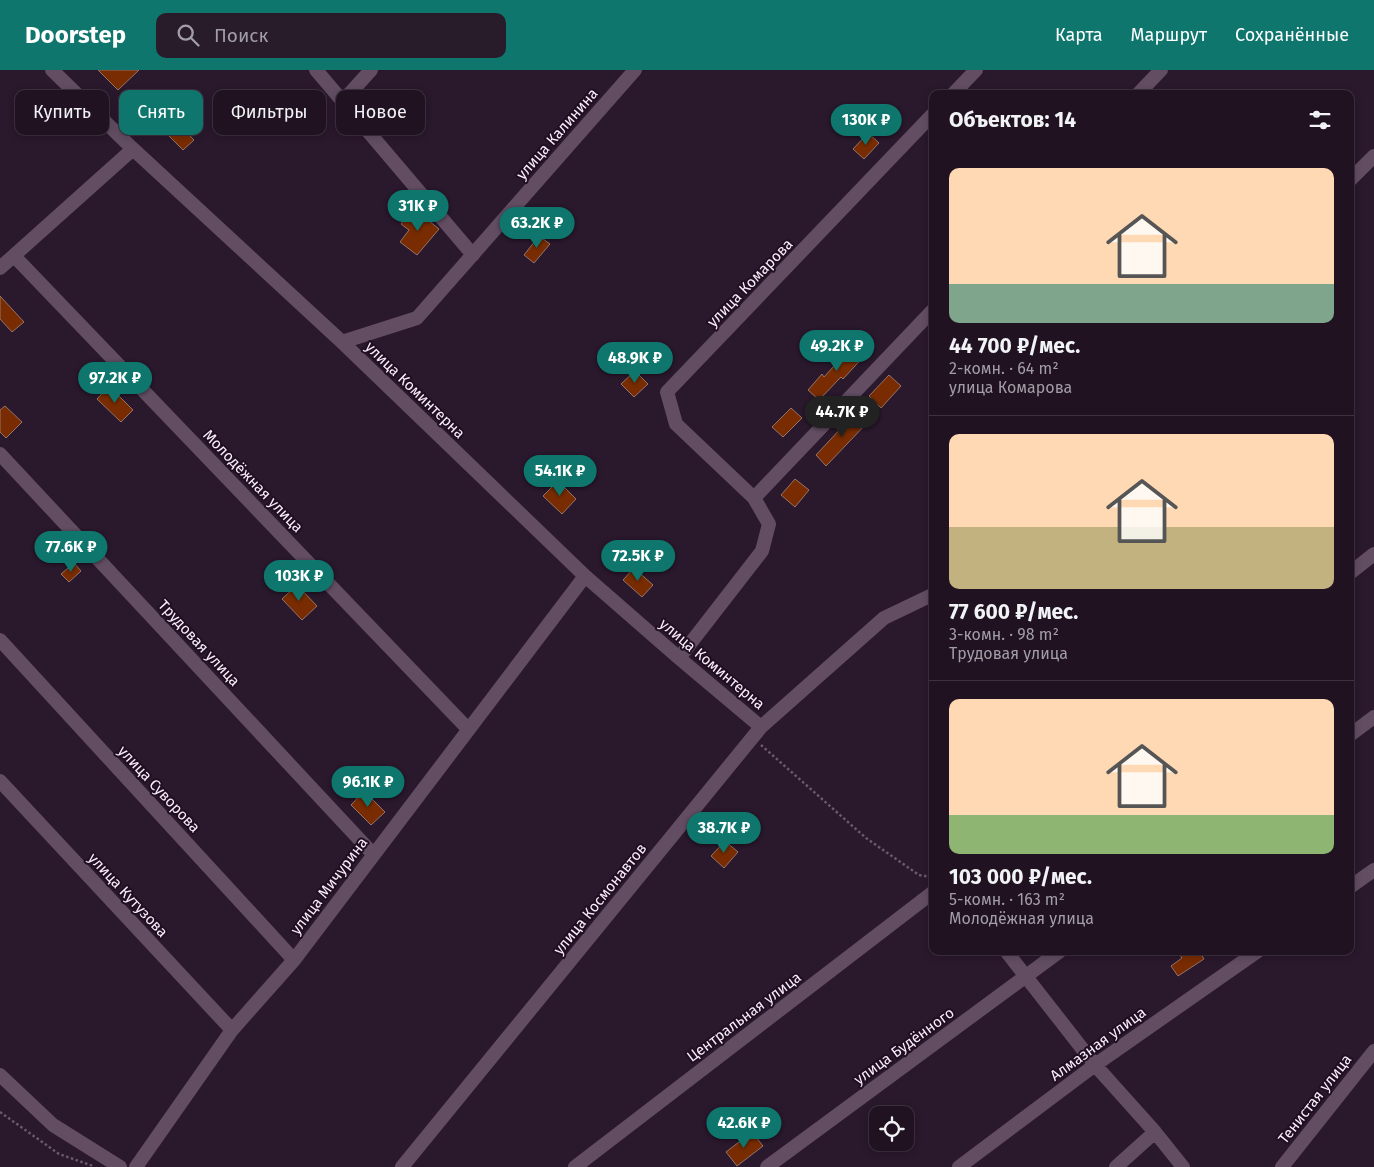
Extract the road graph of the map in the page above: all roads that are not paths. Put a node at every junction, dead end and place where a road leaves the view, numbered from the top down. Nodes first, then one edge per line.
1 (52, 70) edge
2 (316, 70) edge
3 (371, 70) edge
4 (635, 70) edge
5 (976, 70) edge
6 (1161, 70) edge
7 (353, 90) edge
8 (957, 90) edge
9 (1142, 90) edge
10 (336, 95) edge
11 (929, 118) edge
12 (370, 135) edge
13 (133, 149) junction
14 (1374, 156) edge
15 (1354, 176) edge
16 (473, 255) junction
17 (14, 256) junction
18 (0, 268) edge
19 (929, 314) edge
20 (342, 342) junction
21 (0, 454) edge
22 (754, 498) junction
23 (1374, 554) edge
24 (1354, 570) edge
25 (585, 576) junction
26 (929, 596) edge
27 (0, 640) edge
28 (678, 658) junction
29 (1374, 717) edge
30 (468, 729) junction
31 (757, 732) junction
32 (1354, 732) edge
33 (0, 781) edge
34 (373, 854) junction
35 (1374, 870) edge
36 (1354, 884) edge
37 (929, 895) edge
38 (1009, 955) edge
39 (1055, 955) edge
40 (1252, 955) edge
41 (294, 960) junction
42 (1025, 977) junction
43 (232, 1030) junction
44 (1374, 1051) edge
45 (1095, 1065) junction
46 (0, 1075) edge
47 (1155, 1132) junction
48 (120, 1167) edge
49 (136, 1167) edge
50 (402, 1167) edge
51 (575, 1167) edge
52 (767, 1167) edge
53 (958, 1167) edge
54 (1116, 1167) edge
55 (1183, 1167) edge
56 (1282, 1167) edge

1 - 13 street, улица Коминтерна
2 - 10 street
3 - 7 street
4 - 16 street, улица Калинина
5 - 8 street
6 - 9 street
11 - 22 street, улица Комарова
12 - 16 street
13 - 17 street
13 - 20 street, улица Коминтерна
14 - 15 street
16 - 20 street, улица Калинина
17 - 18 street
17 - 30 street, Молодёжная улица
19 - 22 street
20 - 25 street, улица Коминтерна
21 - 34 street, Трудовая улица
22 - 28 street, улица Комарова
23 - 24 street
25 - 28 street, улица Коминтерна
25 - 30 street, улица Мичурина
26 - 31 street, улица Космонавтов
27 - 41 street, улица Суворова
28 - 31 street, улица Коминтерна
29 - 32 street
30 - 34 street, улица Мичурина
31 - 50 street, улица Космонавтов
33 - 43 street, улица Кутузова
34 - 41 street, улица Мичурина
35 - 36 street
37 - 51 street, Центральная улица
38 - 42 street
39 - 42 street, улица Будённого
40 - 45 street, Алмазная улица
41 - 43 street, улица Мичурина
42 - 45 street
42 - 52 street, улица Будённого
43 - 49 street, улица Мичурина
44 - 56 street, Тенистая улица
45 - 47 street
45 - 53 street, Алмазная улица
46 - 48 street
47 - 54 street
47 - 55 street

